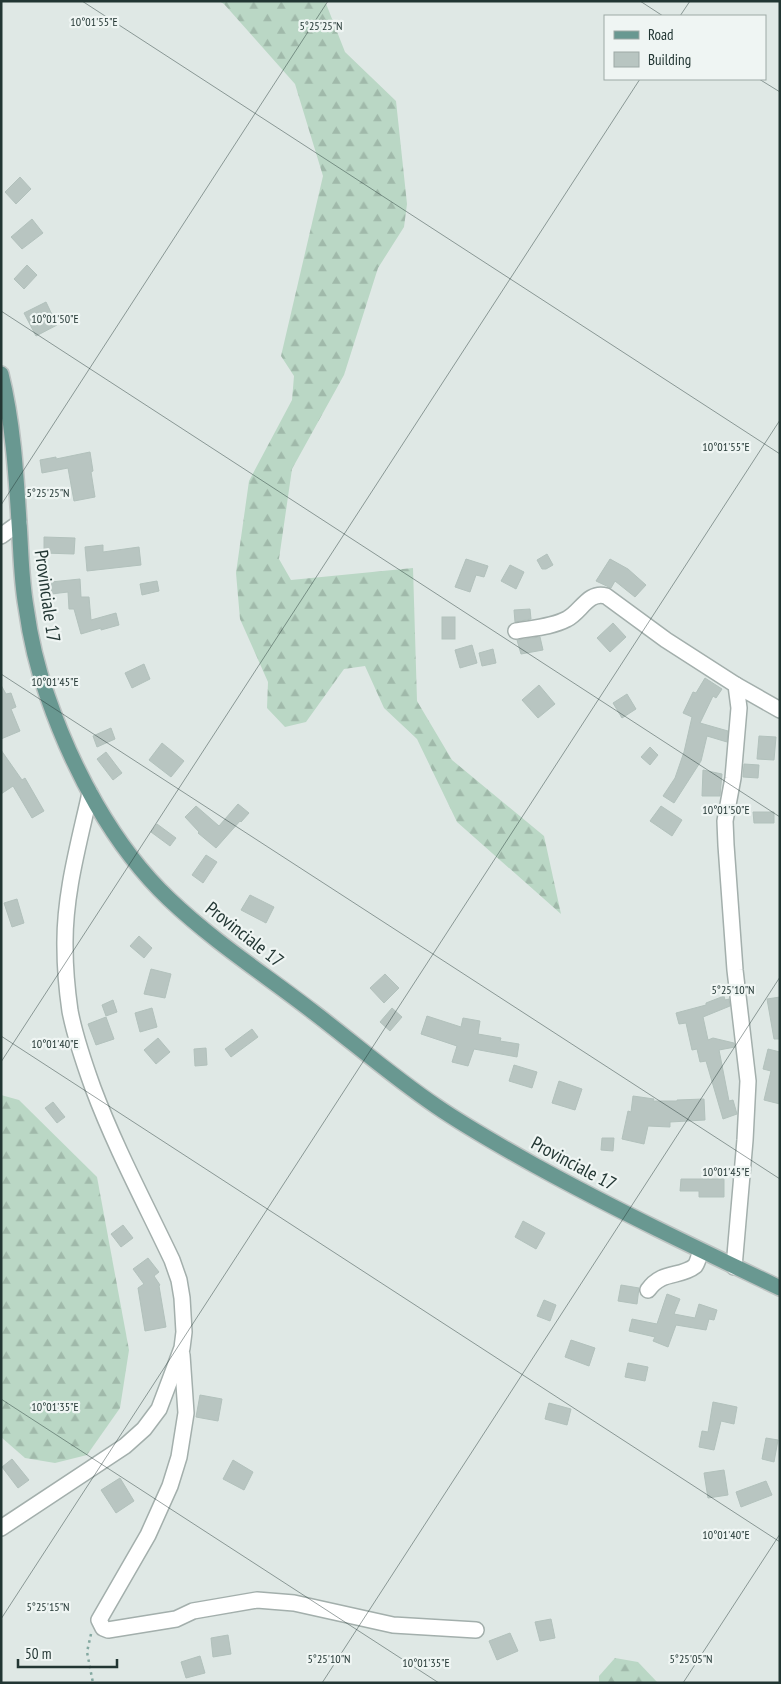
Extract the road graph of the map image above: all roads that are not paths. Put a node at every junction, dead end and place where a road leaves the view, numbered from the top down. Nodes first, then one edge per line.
1 (1, 374) edge
2 (19, 523) junction
3 (1, 536) edge
4 (516, 631) dead end
5 (736, 685) junction
6 (780, 710) edge
7 (90, 793) junction
8 (701, 1251) junction
9 (734, 1267) junction
10 (780, 1288) edge
11 (648, 1290) dead end
12 (182, 1348) junction
13 (1, 1528) edge
14 (476, 1630) dead end

1 - 2 main road, Provinciale 17
2 - 3 street
2 - 7 main road, Provinciale 17
4 - 5 street
5 - 6 street
5 - 9 street
7 - 8 main road, Provinciale 17
7 - 12 street
8 - 9 main road, Provinciale 17
8 - 11 street
9 - 10 main road, Provinciale 17
12 - 13 street
12 - 14 street

